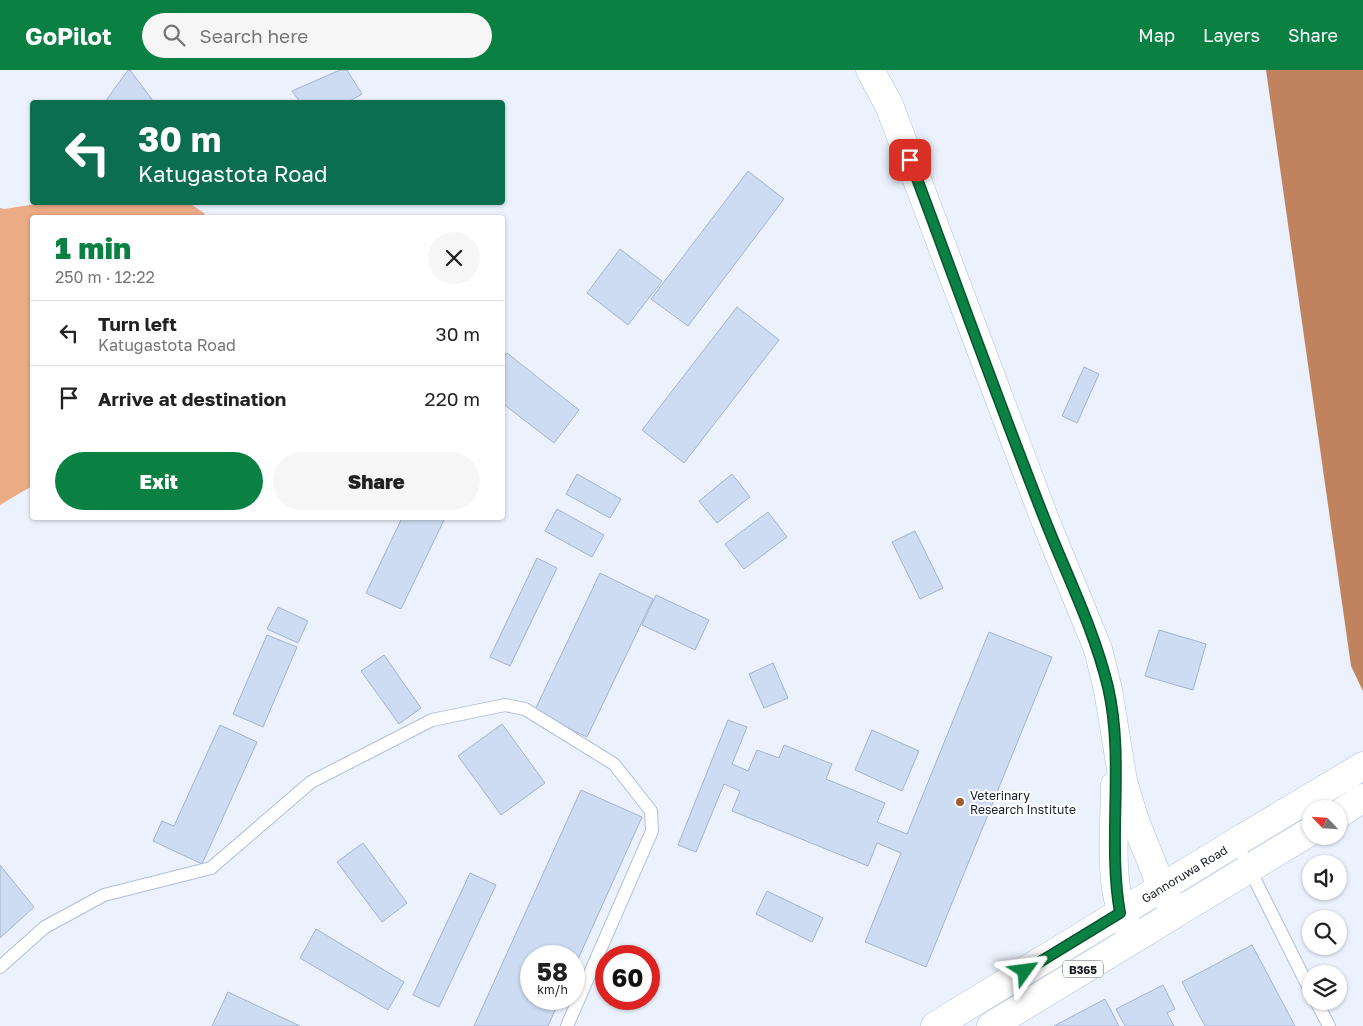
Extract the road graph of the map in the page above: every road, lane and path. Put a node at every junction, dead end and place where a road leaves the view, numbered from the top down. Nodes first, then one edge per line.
1 (870, 70) edge
2 (1115, 738) junction
3 (1363, 766) edge
4 (1302, 836) edge
5 (1236, 842) junction
6 (1247, 868) junction
7 (1162, 888) junction
8 (1175, 912) junction
9 (1120, 913) junction
10 (1134, 937) junction
11 (0, 967) edge
12 (1302, 975) edge
13 (1321, 1010) edge
14 (567, 1026) edge
15 (935, 1026) edge
16 (991, 1026) edge
17 (1329, 1026) edge

1 - 2 main road
2 - 7 main road
2 - 9 main road
3 - 5 main road, Gannoruwa Road
4 - 6 main road
5 - 6 lane
5 - 7 main road, Gannoruwa Road
6 - 8 main road
6 - 12 lane
7 - 8 main road
7 - 9 main road, Gannoruwa Road / B365
8 - 10 main road, B365
9 - 10 main road
9 - 15 main road, Gannoruwa Road / B365
10 - 16 main road, B365
11 - 14 lane
13 - 17 lane

